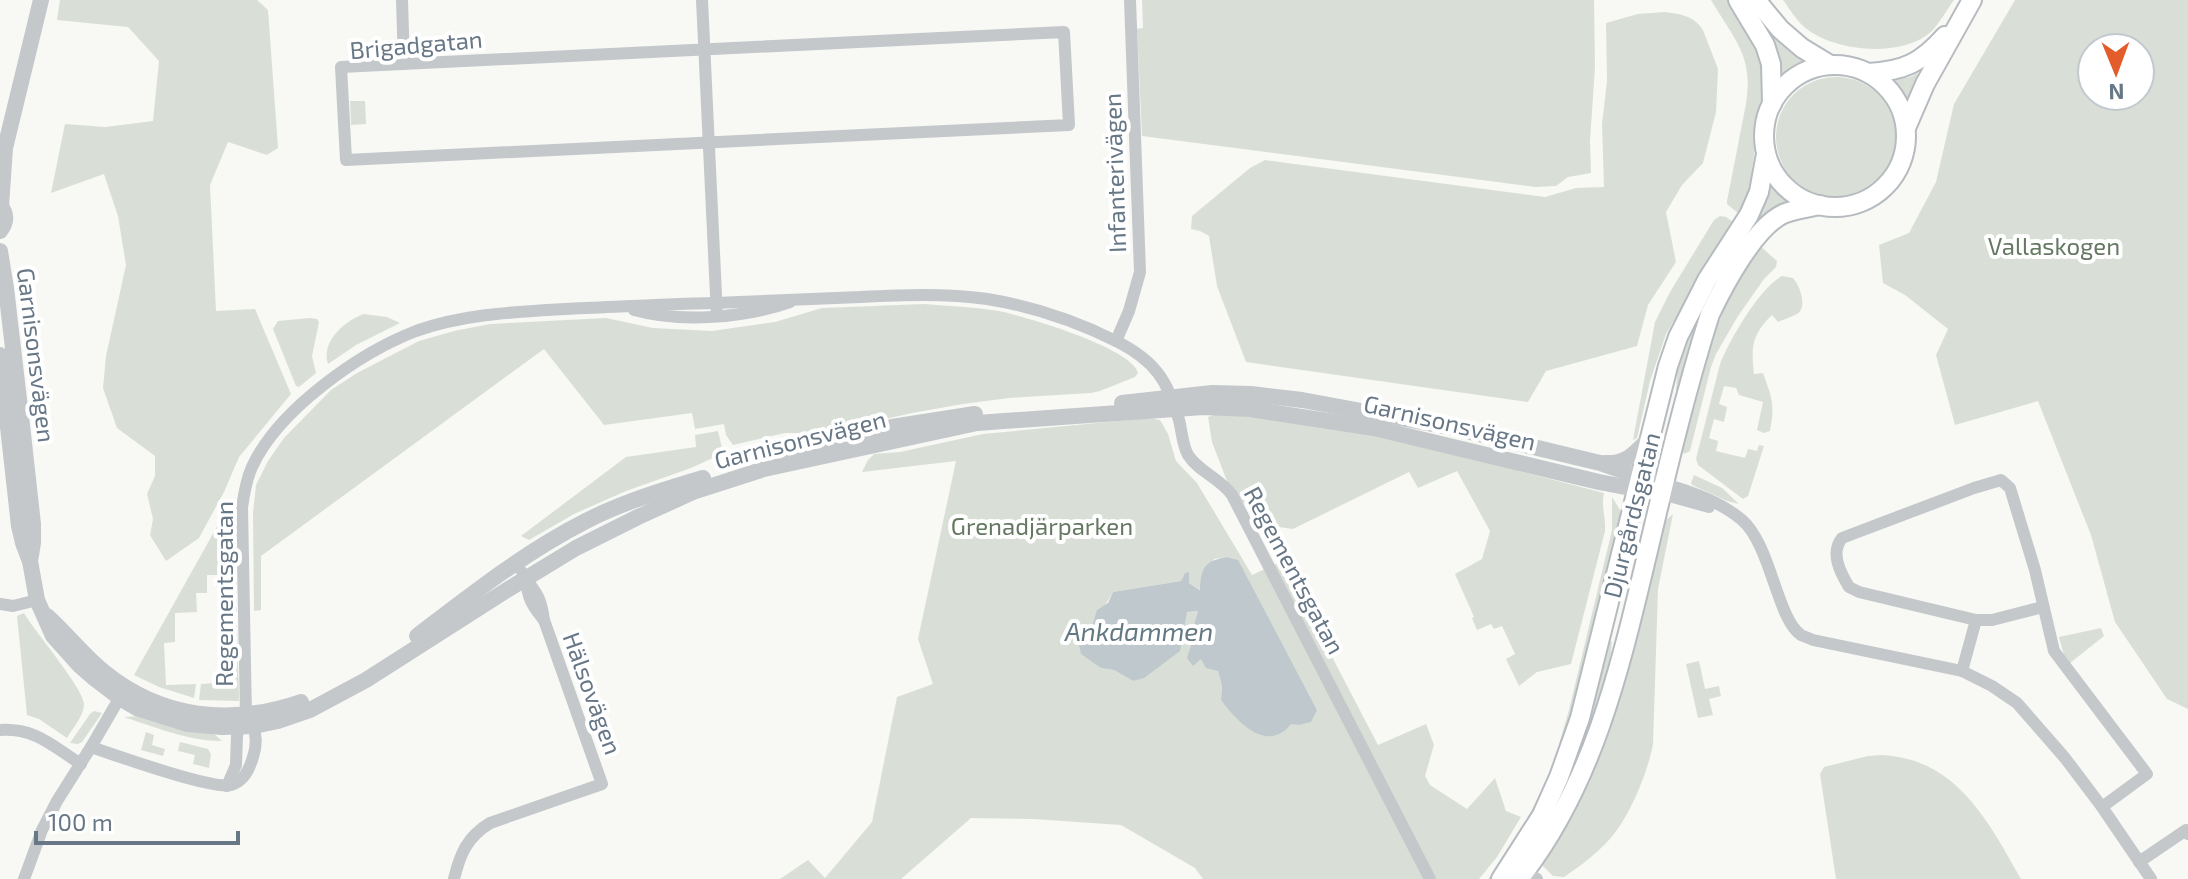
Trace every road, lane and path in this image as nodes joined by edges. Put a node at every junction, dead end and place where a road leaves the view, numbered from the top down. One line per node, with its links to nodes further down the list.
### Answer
1 (41, 0): 15 (street)
2 (402, 0): 9 (street)
3 (702, 0): 8 (street)
4 (1130, 0): 22 (street, Infanterivägen)
5 (1738, 0): 12 (main road)
6 (1756, 0): 10 (main road)
7 (1968, 7): 11 (main road); 13 (main road)
8 (704, 49): 9 (street, Brigadgatan); 14 (street); 14 (street, Brigadgatan)
9 (404, 64): 14 (street, Brigadgatan)
10 (1830, 65): 11 (main road); 12 (main road)
11 (1868, 73): 13 (main road)
12 (1772, 104): 16 (main road)
13 (1906, 128): 17 (main road)
14 (708, 143): 21 (street)
15 (2, 154): 18 (street)
16 (1766, 154): 17 (main road); 26 (main road, Djurgårdsgatan)
17 (1820, 205): 30 (main road, Djurgårdsgatan)
18 (1, 206): 19 (street)
19 (0, 231)
20 (0, 251): 24 (street, Garnisonsvägen)
21 (717, 309): 22 (street, Regementsgatan); 40 (street, Regementsgatan)
22 (1116, 341): 25 (street, Regementsgatan)
23 (0, 355): 24 (street, Garnisonsvägen)
24 (8, 397): 36 (street, Garnisonsvägen)
25 (1173, 403): 27 (street, Garnisonsvägen); 28 (street, Garnisonsvägen); 32 (street, Garnisonsvägen); 33 (street, Garnisonsvägen); 51 (street, Regementsgatan)
26 (1651, 437): 27 (street); 29 (main road, Djurgårdsgatan)
27 (1600, 463): 29 (street, Garnisonsvägen)
28 (1599, 482): 29 (street, Garnisonsvägen); 31 (street)
29 (1639, 483): 30 (street, Garnisonsvägen); 31 (main road, Djurgårdsgatan)
30 (1663, 489): 38 (street); 48 (main road, Djurgårdsgatan)
31 (1628, 528): 48 (main road, Djurgårdsgatan)
32 (516, 561): 33 (street, Hälsovägen); 40 (street, Garnisonsvägen)
33 (526, 578): 40 (street, Garnisonsvägen); 50 (street, Hälsovägen)
34 (0, 604): 36 (street)
35 (2043, 607): 37 (street); 37 (street); 45 (street)
36 (41, 608): 39 (street, Garnisonsvägen)
37 (1976, 620): 38 (street)
38 (1962, 671): 45 (street)
39 (122, 693): 40 (street, Garnisonsvägen); 42 (street)
40 (246, 723): 44 (street); 44 (street)
41 (0, 730): 43 (street)
42 (91, 747): 43 (street); 44 (street)
43 (81, 764): 49 (street)
44 (227, 786)
45 (2102, 807): 47 (street)
46 (2188, 834): 47 (street)
47 (2139, 862): 53 (street)
48 (1524, 873): 52 (main road, Djurgårdsgatan)
49 (24, 879)
50 (454, 879)
51 (1430, 879)
52 (1501, 879)
53 (2151, 879)

